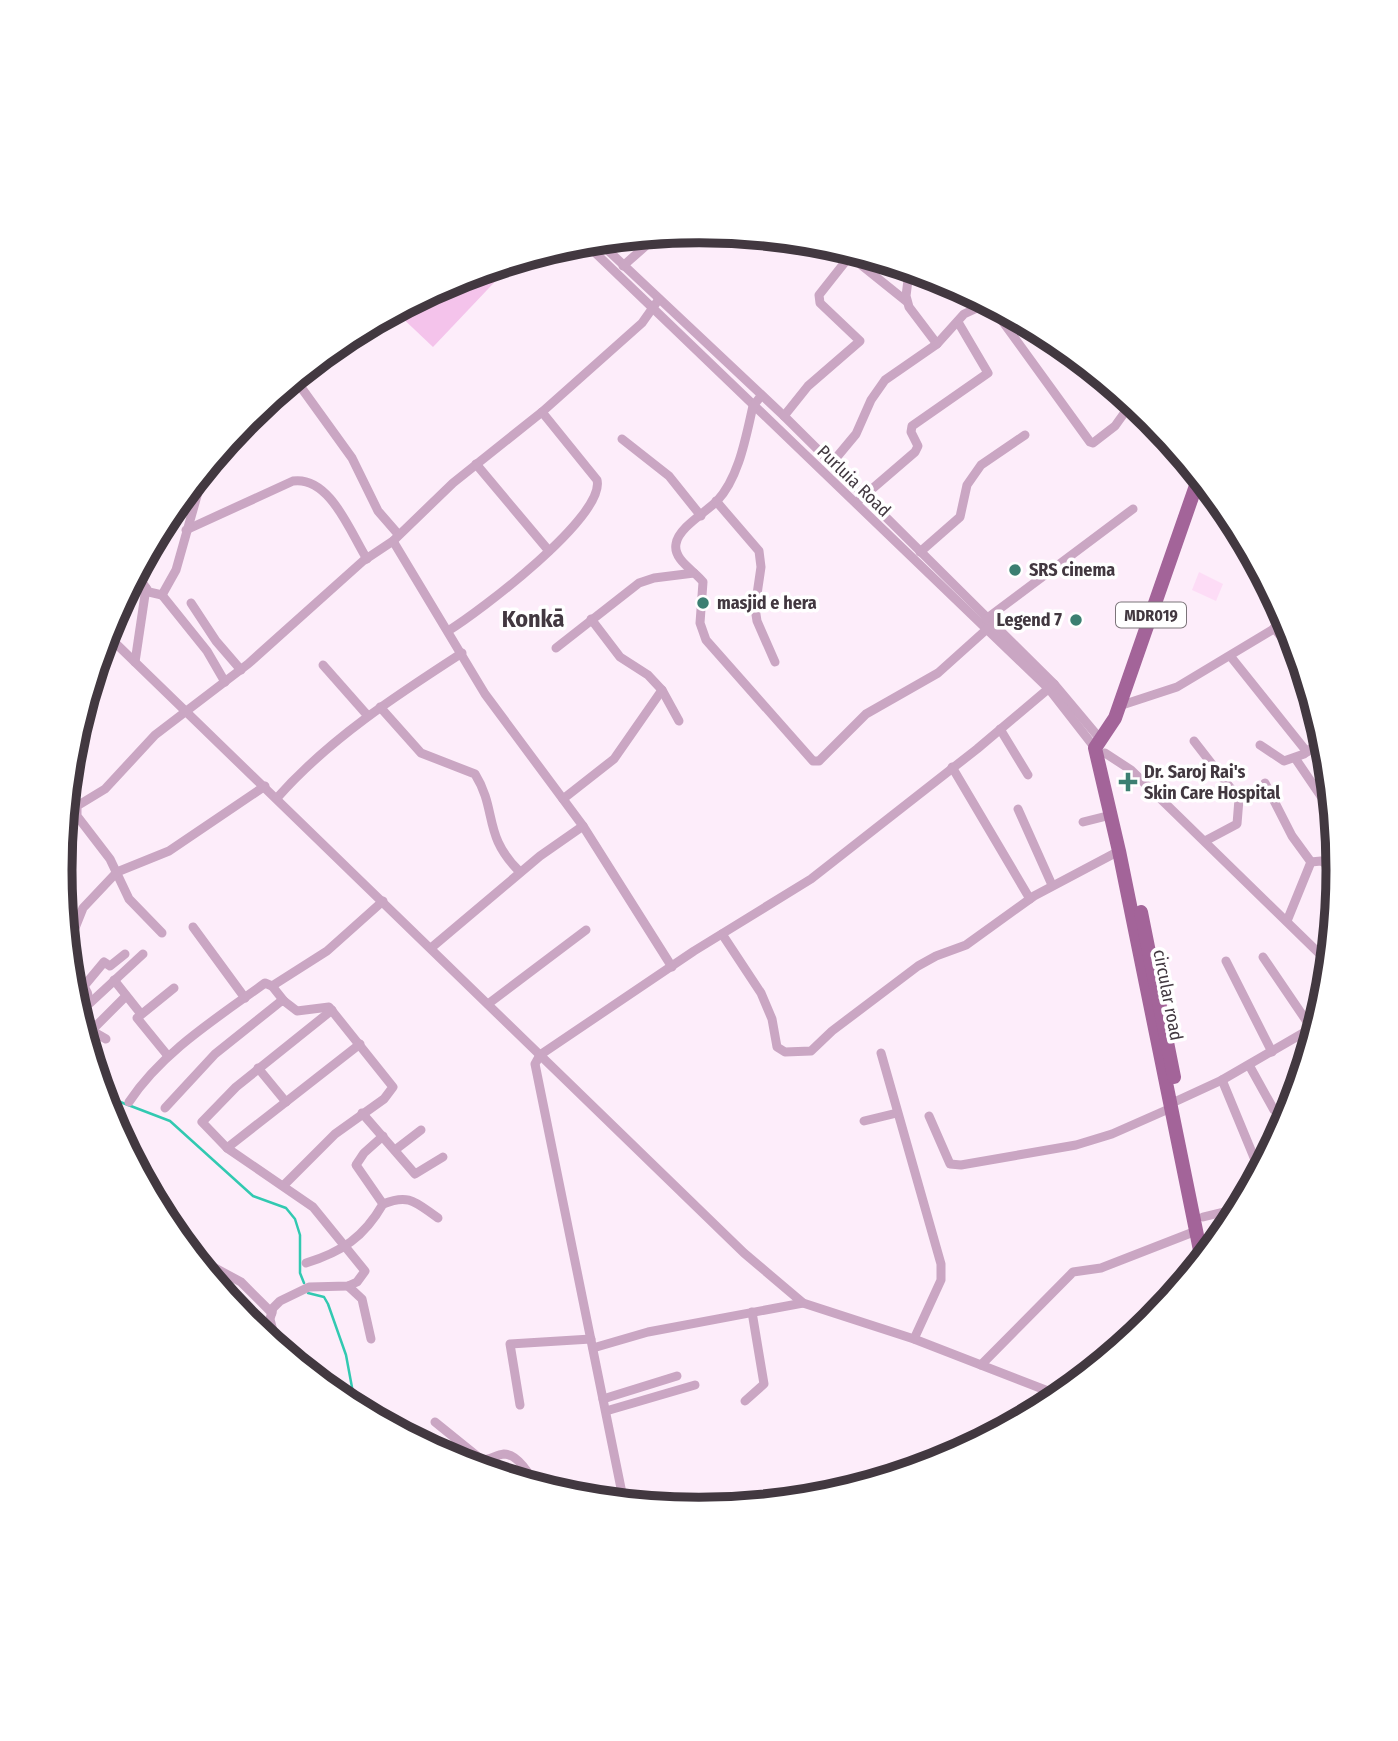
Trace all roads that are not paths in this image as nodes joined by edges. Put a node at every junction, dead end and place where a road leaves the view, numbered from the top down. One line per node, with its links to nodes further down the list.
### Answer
1 (645, 246): 5 (street)
2 (607, 250): 5 (street, Purluia Road)
3 (595, 252): 10 (street, Purluia Road)
4 (845, 261): 20 (street)
5 (623, 266): 8 (street, Purluia Road)
6 (865, 266): 9 (street)
7 (908, 280): 9 (street)
8 (659, 299): 10 (street); 16 (street, Purluia Road)
9 (906, 301): 14 (street)
10 (652, 308): 17 (street, Purluia Road); 18 (street)
11 (977, 309): 13 (street)
12 (1002, 321): 19 (street)
13 (958, 322): 14 (street); 27 (street)
14 (937, 344): 24 (street)
15 (300, 386): 32 (street)
16 (761, 396): 17 (street); 20 (street, Purluia Road)
17 (753, 406): 27 (street, Purluia Road); 28 (street)
18 (541, 412): 23 (street); 33 (street)
19 (1127, 412)
20 (784, 416): 24 (street, Purluia Road)
21 (1025, 435): 34 (street)
22 (622, 439): 30 (street)
23 (476, 464): 32 (street); 33 (street)
24 (831, 464): 27 (street, Purluia Road)
25 (1195, 487): 59 (main road, MDR019)
26 (197, 495): 31 (street)
27 (858, 500): 34 (street, Purluia Road); 45 (street, Purluia Road)
28 (716, 502): 30 (street); 53 (street)
29 (1133, 509): 42 (street)
30 (701, 516): 36 (street)
31 (186, 530): 35 (street); 39 (street)
32 (395, 538): 35 (street); 46 (street)
33 (549, 551): 46 (street)
34 (920, 552): 42 (street, Purluia Road)
35 (367, 559): 55 (street)
36 (694, 573): 41 (street); 45 (street)
37 (144, 579): 38 (street)
38 (146, 588): 39 (street); 52 (street)
39 (162, 595): 56 (street)
40 (191, 603): 55 (street)
41 (591, 619): 49 (street); 58 (street)
42 (986, 619): 57 (street, Purluia Road)
43 (1277, 626): 44 (street)
44 (1274, 628): 47 (street); 51 (street)
45 (987, 629): 57 (street, Purluia Road)
46 (448, 631): 50 (street)
47 (1281, 637)
48 (115, 642): 52 (street)
49 (556, 648)
50 (462, 653): 60 (street); 77 (street)
51 (1231, 657): 59 (street); 69 (street)
52 (135, 662): 61 (street)
53 (775, 662)
54 (323, 665): 62 (street)
55 (241, 670): 56 (street)
56 (225, 682): 61 (street)
57 (1051, 686): 64 (street); 67 (street, Purluia Road)
58 (663, 690): 63 (street); 77 (street)
59 (1119, 706): 67 (main road, MDR019)
60 (380, 707): 62 (street); 89 (street)
61 (185, 710): 74 (street); 78 (street)
62 (368, 716): 75 (street)
63 (679, 721)
64 (1000, 729): 71 (street); 72 (street)
65 (1194, 741): 84 (street)
66 (1260, 745): 70 (street)
67 (1101, 747): 81 (main road, circular road); 84 (street, Purluia Road); 132 (main road, circular road)
68 (1314, 747): 69 (street)
69 (1307, 752): 70 (street)
70 (1295, 758): 76 (street)
71 (952, 766): 91 (street); 98 (street)
72 (1028, 775)
73 (1265, 783): 86 (street)
74 (265, 786): 75 (street); 88 (street)
75 (277, 798): 92 (street)
76 (1322, 798)
77 (564, 799): 83 (street)
78 (75, 804)
79 (1018, 809): 90 (street)
80 (75, 813): 88 (street)
81 (1111, 815): 82 (street); 85 (main road, circular road)
82 (1083, 822)
83 (583, 826): 89 (street); 105 (street)
84 (1205, 841): 93 (street, Purluia Road)
85 (1119, 851): 90 (street); 132 (main road, circular road)
86 (1311, 862): 87 (street); 93 (street)
87 (1326, 864)
88 (117, 872): 94 (street); 97 (street)
89 (520, 872): 99 (street)
90 (1052, 885): 91 (street)
91 (1030, 899): 98 (street)
92 (383, 901): 99 (street); 107 (street)
93 (1287, 921): 102 (street, Purluia Road)
94 (75, 926)
95 (193, 927): 111 (street)
96 (586, 930): 114 (street)
97 (162, 933)
98 (722, 934): 105 (street)
99 (431, 948): 114 (street)
100 (125, 954): 108 (street)
101 (144, 954): 106 (street)
102 (1321, 955)
103 (1263, 957): 118 (street)
104 (1226, 961): 123 (street)
105 (672, 967): 125 (street)
106 (114, 980): 110 (street); 113 (street)
107 (272, 985): 111 (street); 112 (street)
108 (84, 986): 113 (street)
109 (174, 989): 117 (street)
110 (126, 996): 117 (street); 119 (street)
111 (245, 998): 126 (street)
112 (284, 1001): 116 (street); 133 (street)
113 (90, 1003): 115 (street)
114 (488, 1004): 125 (street)
115 (88, 1009)
116 (332, 1010): 122 (street); 128 (street)
117 (141, 1014): 126 (street)
118 (1308, 1019)
119 (92, 1030): 121 (street)
120 (1305, 1035): 123 (street)
121 (106, 1039)
122 (360, 1044): 131 (street); 135 (street)
123 (1272, 1052): 127 (street)
124 (881, 1053): 136 (street)
125 (540, 1055): 157 (street); 163 (street)
126 (168, 1056): 130 (street)
127 (1249, 1065): 129 (street); 134 (street)
128 (258, 1068): 131 (street); 141 (street)
129 (1222, 1080): 132 (street); 144 (street)
130 (129, 1102)
131 (286, 1102): 141 (street)
132 (1173, 1104): 137 (street); 148 (main road, circular road); 150 (main road, circular road)
133 (164, 1108)
134 (1275, 1111)
135 (362, 1113): 140 (street); 145 (street)
136 (897, 1113): 138 (street); 162 (street)
137 (929, 1116)
138 (864, 1121)
139 (421, 1130): 142 (street)
140 (383, 1136): 142 (street); 146 (street)
141 (227, 1148): 145 (street)
142 (395, 1150): 143 (street)
143 (443, 1157)
144 (1255, 1160)
145 (284, 1185): 152 (street)
146 (383, 1204): 149 (street); 152 (street)
147 (1225, 1212): 148 (street)
148 (1203, 1217): 151 (main road, circular road)
149 (438, 1218)
150 (1196, 1231): 153 (main road, circular road); 164 (street)
151 (1207, 1238)
152 (348, 1246): 154 (street); 156 (street)
153 (1200, 1248)
154 (306, 1263)
155 (213, 1267): 159 (street)
156 (348, 1286): 159 (street); 161 (street)
157 (803, 1303): 158 (street); 162 (street)
158 (752, 1312): 163 (street); 169 (street)
159 (272, 1314): 160 (street)
160 (275, 1332)
161 (371, 1339)
162 (914, 1339): 164 (street)
163 (592, 1344): 168 (street); 170 (street)
164 (981, 1365): 167 (street)
165 (677, 1376): 168 (street)
166 (695, 1385): 171 (street)
167 (1049, 1391)
168 (603, 1399): 171 (street)
169 (745, 1401)
170 (520, 1405)
171 (606, 1411): 176 (street)
172 (435, 1422): 173 (street)
173 (479, 1457)
174 (484, 1459): 175 (street)
175 (528, 1473)
176 (622, 1492)

